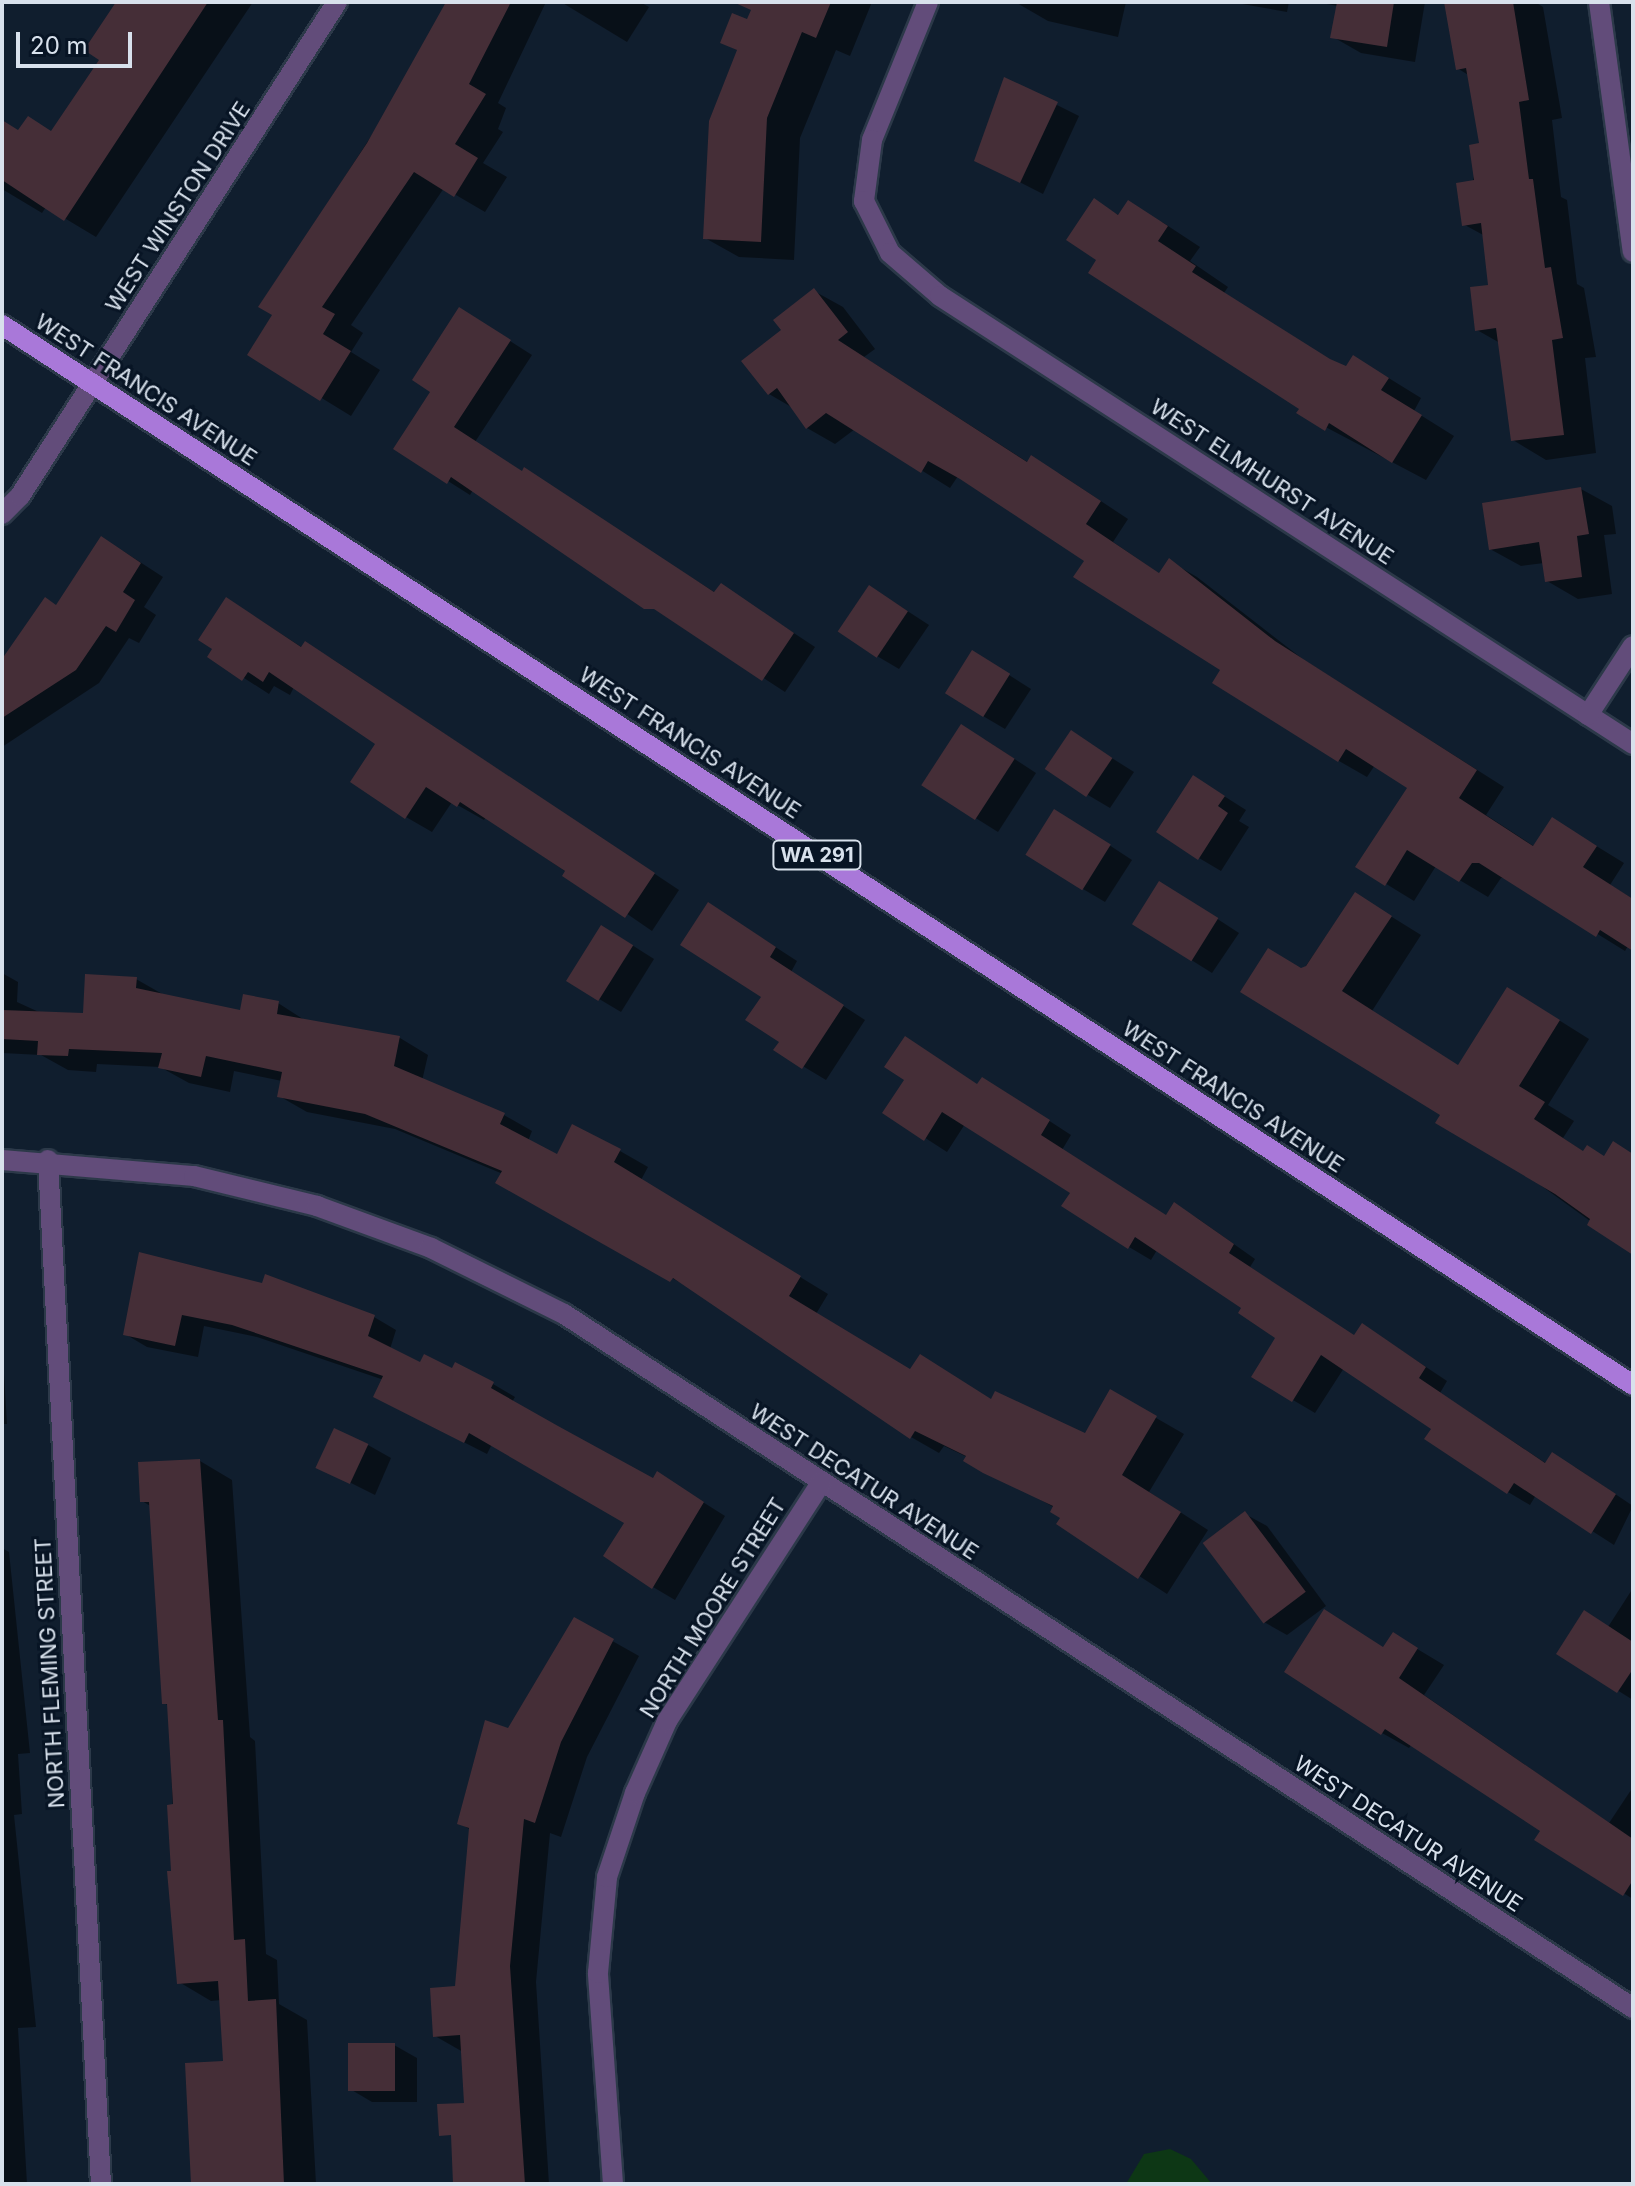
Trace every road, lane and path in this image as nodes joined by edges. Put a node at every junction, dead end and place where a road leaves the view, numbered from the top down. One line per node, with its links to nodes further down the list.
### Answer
1 (337, 2): 6 (street, WEST WINSTON DRIVE)
2 (928, 2): 9 (street, WEST ELMHURST AVENUE)
3 (1599, 2): 4 (street)
4 (1633, 252)
5 (2, 325): 6 (main road, WEST FRANCIS AVENUE / WA 291)
6 (93, 384): 7 (street, WEST WINSTON DRIVE); 13 (main road, WEST FRANCIS AVENUE / WA 291)
7 (2, 514)
8 (1633, 646): 9 (street)
9 (1588, 715): 10 (street, WEST ELMHURST AVENUE)
10 (1633, 744)
11 (2, 1160): 12 (street, WEST DECATUR AVENUE)
12 (48, 1160): 14 (street, WEST DECATUR AVENUE); 16 (street, NORTH FLEMING STREET)
13 (1633, 1385)
14 (821, 1483): 15 (street, WEST DECATUR AVENUE); 17 (street, NORTH MOORE STREET)
15 (1633, 2008)
16 (101, 2184)
17 (613, 2184)

